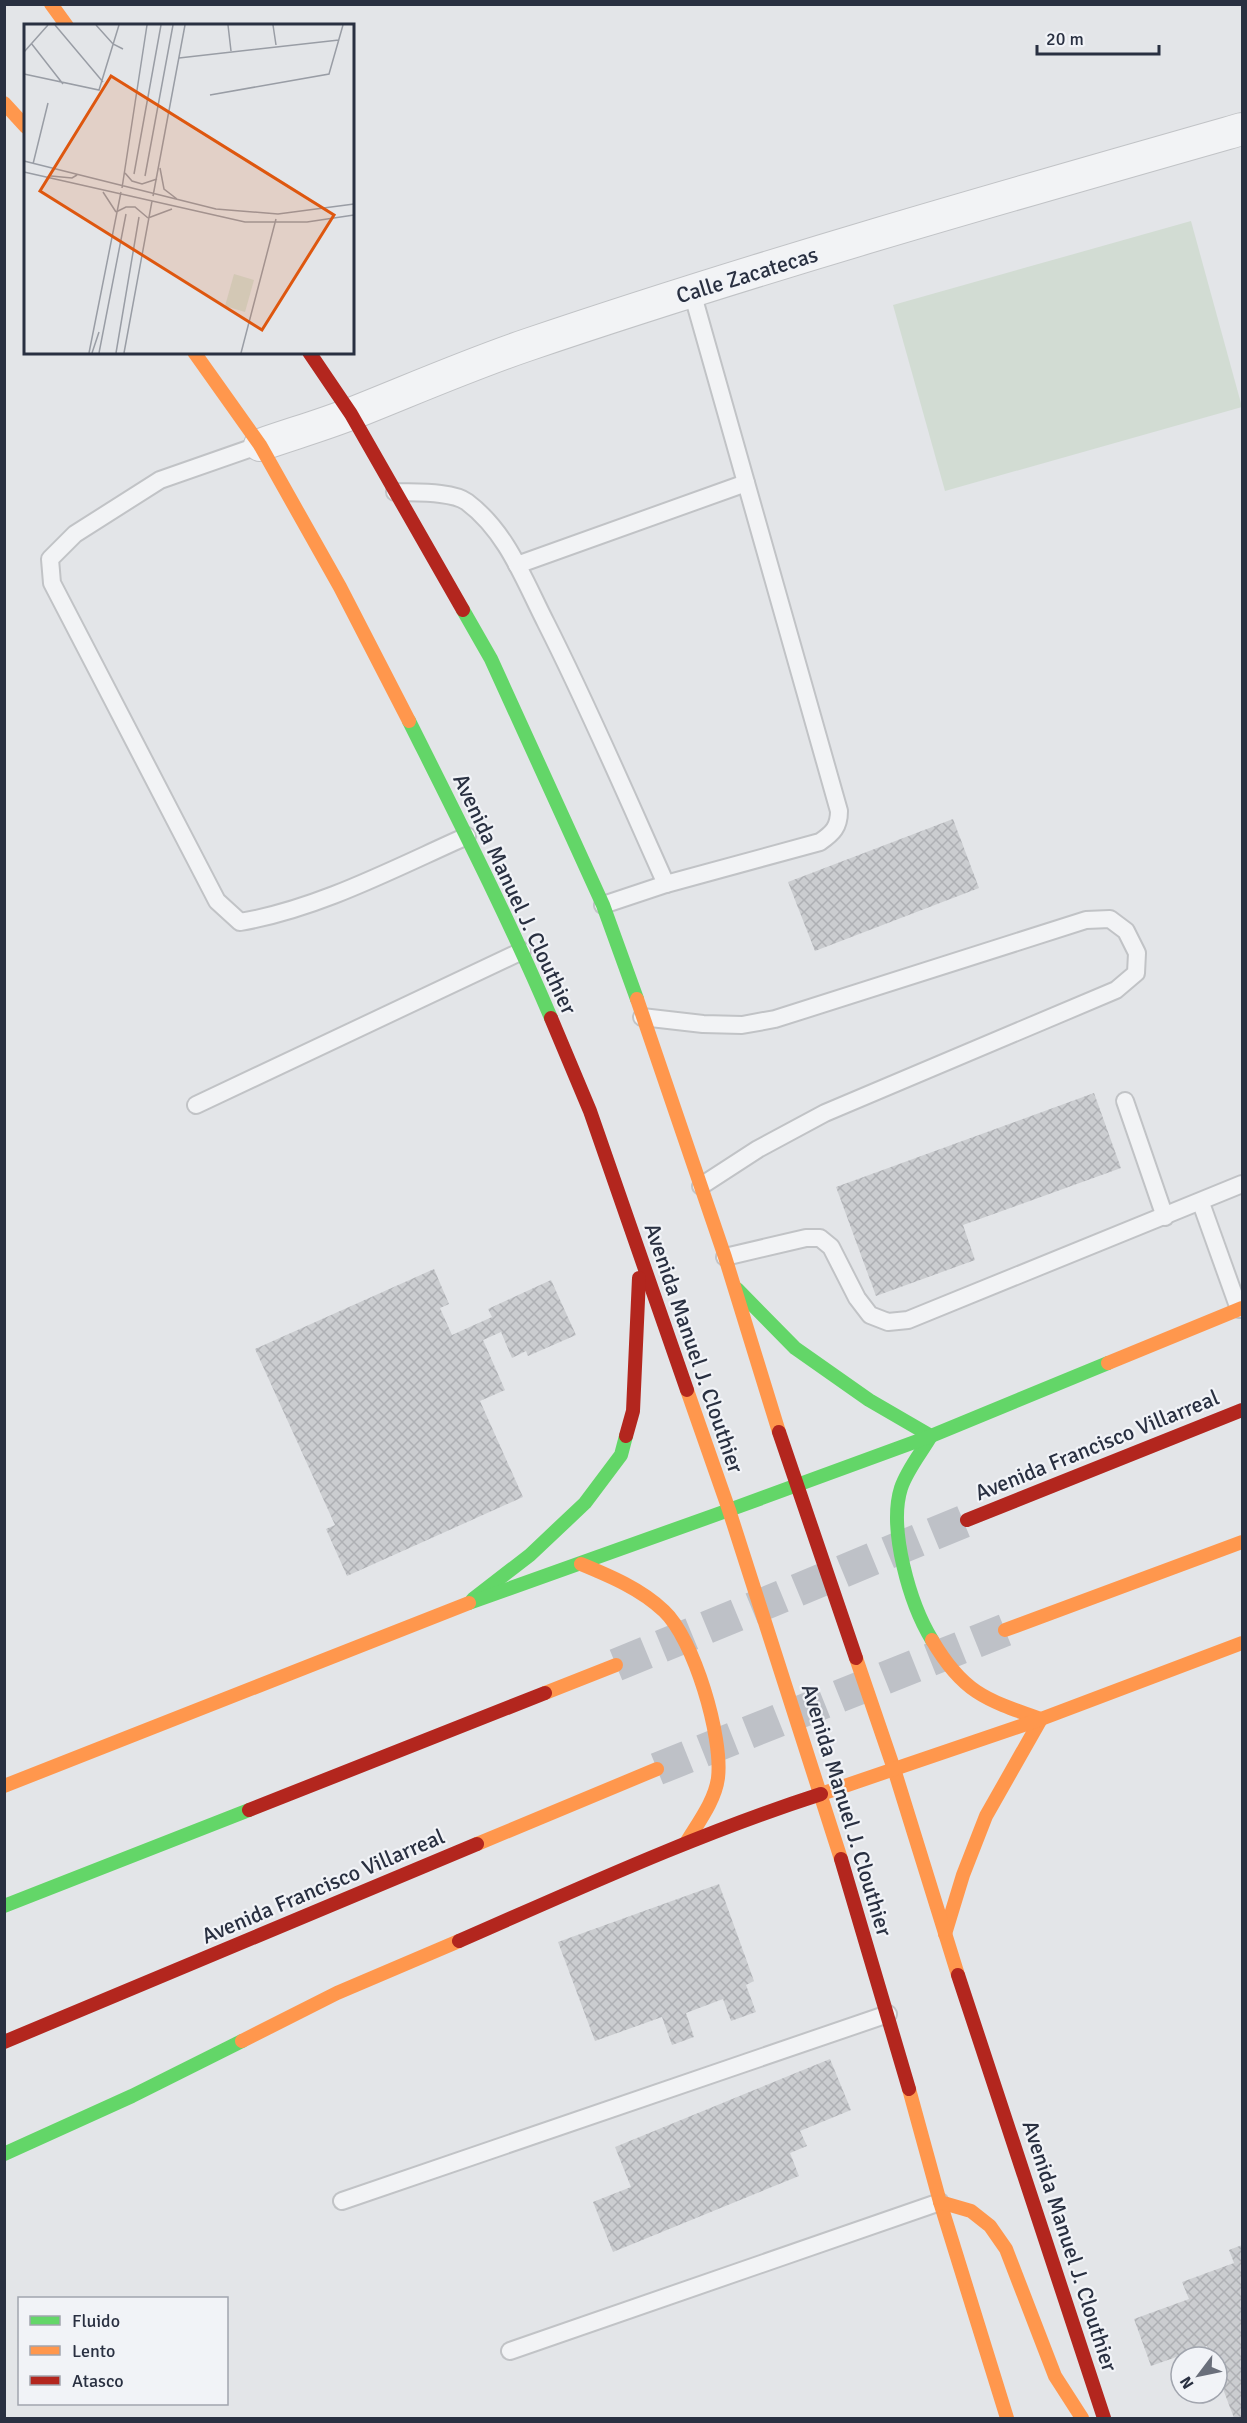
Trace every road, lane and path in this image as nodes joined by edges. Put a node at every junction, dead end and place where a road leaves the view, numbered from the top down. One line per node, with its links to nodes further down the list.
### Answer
1 (51, 4): 2 (main road)
2 (66, 24)
3 (4, 103): 4 (main road)
4 (24, 125)
5 (1242, 129): 6 (street, Calle Zacatecas)
6 (692, 292): 9 (street, Calle Zacatecas); 11 (lane)
7 (195, 354): 10 (main road, Avenida Manuel J. Clouthier)
8 (310, 354): 9 (main road, Avenida Manuel J. Clouthier)
9 (351, 414): 10 (street, Calle Zacatecas); 12 (main road, Avenida Manuel J. Clouthier)
10 (260, 445): 14 (main road, Avenida Manuel J. Clouthier); 14 (lane)
11 (746, 483): 13 (lane); 15 (lane)
12 (395, 492): 13 (lane); 16 (main road, Avenida Manuel J. Clouthier)
13 (517, 565): 15 (lane)
14 (467, 836): 17 (main road, Avenida Manuel J. Clouthier)
15 (666, 884): 16 (lane)
16 (603, 905): 18 (main road, Avenida Manuel J. Clouthier)
17 (522, 951): 20 (lane); 26 (main road, Avenida Manuel J. Clouthier)
18 (642, 1017): 22 (main road, Avenida Manuel J. Clouthier); 22 (lane)
19 (1125, 1101): 24 (lane)
20 (196, 1105)
21 (1242, 1184): 23 (lane)
22 (701, 1186): 25 (main road, Avenida Manuel J. Clouthier)
23 (1201, 1203): 24 (lane); 28 (lane)
24 (1165, 1217): 25 (lane)
25 (725, 1257): 27 (main road, Avenida Manuel J. Clouthier)
26 (640, 1258): 32 (main road, Avenida Manuel J. Clouthier); 36 (main road)
27 (733, 1285): 30 (main road); 31 (main road, Avenida Manuel J. Clouthier)
28 (1241, 1309): 30 (main road)
29 (1242, 1410): 33 (main road, Avenida Francisco Villarreal)
30 (931, 1436): 31 (main road); 40 (main road)
31 (796, 1485): 32 (main road); 42 (main road, Avenida Manuel J. Clouthier)
32 (729, 1510): 35 (main road); 44 (main road, Avenida Manuel J. Clouthier)
33 (967, 1520)
34 (1242, 1542): 37 (main road)
35 (581, 1564): 36 (main road); 45 (main road)
36 (465, 1605): 43 (main road)
37 (1005, 1630)
38 (1242, 1643): 40 (main road)
39 (616, 1665): 46 (main road)
40 (1041, 1719): 42 (main road); 47 (main road)
41 (657, 1769): 49 (main road, Avenida Francisco Villarreal)
42 (894, 1769): 44 (main road); 47 (main road, Avenida Manuel J. Clouthier)
43 (9, 1785)
44 (821, 1794): 45 (main road); 48 (main road, Avenida Manuel J. Clouthier)
45 (686, 1843): 50 (main road)
46 (4, 1906)
47 (945, 1934): 56 (main road, Avenida Manuel J. Clouthier)
48 (888, 2014): 51 (lane); 52 (main road, Avenida Manuel J. Clouthier)
49 (4, 2042)
50 (4, 2154)
51 (342, 2201)
52 (940, 2202): 53 (lane); 54 (main road, Avenida Manuel J. Clouthier); 55 (main road)
53 (510, 2351)
54 (1007, 2418)
55 (1082, 2418)
56 (1104, 2418)

